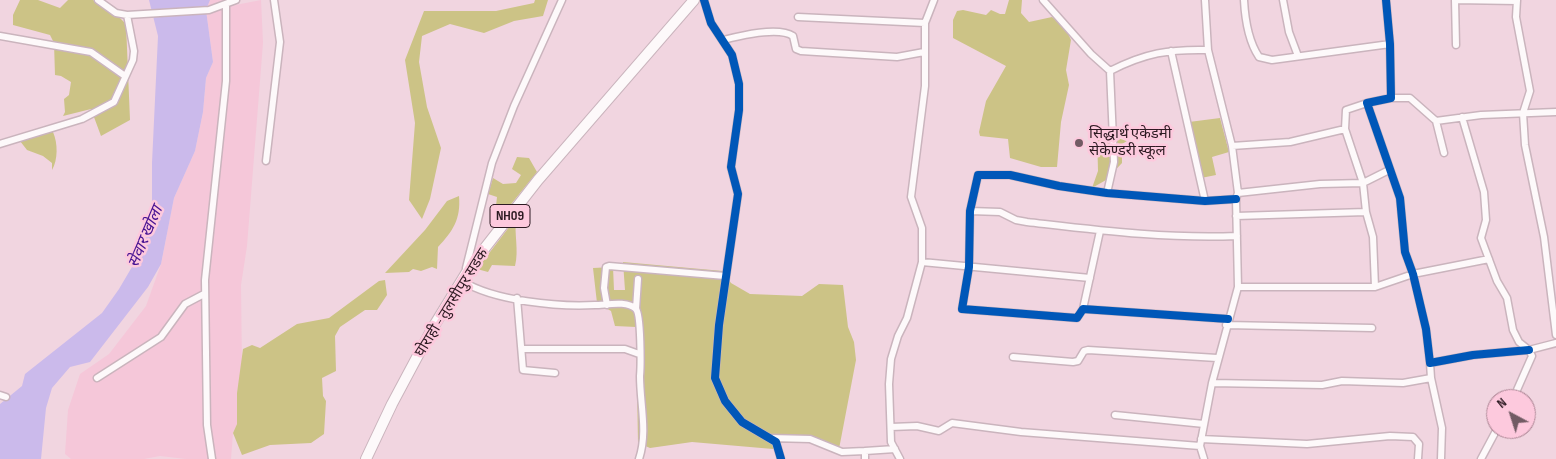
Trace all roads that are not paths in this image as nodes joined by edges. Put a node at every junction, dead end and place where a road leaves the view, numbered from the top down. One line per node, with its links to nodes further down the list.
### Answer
1 (98, 0): 16 (street)
2 (236, 0): 15 (street)
3 (274, 0): 39 (street)
4 (562, 0): 57 (street)
5 (694, 0): 57 (main road, घोराही - तुलसीपुर सडक / NH09)
6 (704, 0): 20 (street)
7 (934, 0): 18 (street)
8 (1043, 0): 27 (street)
9 (1204, 0): 24 (street)
10 (1244, 0): 26 (street)
11 (1283, 0): 26 (street)
12 (1386, 0): 21 (street)
13 (1455, 0): 14 (street); 22 (street)
14 (1517, 0): 32 (street)
15 (226, 4): 16 (street); 60 (street)
16 (127, 15): 28 (street)
17 (798, 17): 18 (street)
18 (925, 23): 25 (street)
19 (0, 36): 28 (street)
20 (723, 40): 25 (street); 54 (street)
21 (1390, 44): 26 (street); 29 (street)
22 (1456, 45)
23 (1171, 50): 24 (street); 27 (street); 44 (street)
24 (1208, 50): 37 (street)
25 (924, 52): 51 (street)
26 (1298, 56)
27 (1110, 72): 42 (street)
28 (126, 76): 36 (street)
29 (1391, 98): 30 (street); 34 (street)
30 (1367, 103): 35 (street); 40 (street)
31 (1556, 112): 32 (street)
32 (1523, 114): 33 (street); 67 (street)
33 (1462, 117): 34 (street); 50 (street)
34 (1436, 121): 38 (street)
35 (1345, 129): 37 (street); 41 (street)
36 (0, 144)
37 (1232, 146): 43 (street)
38 (1444, 153)
39 (266, 160)
40 (1389, 170): 41 (street); 53 (street)
41 (1363, 183): 43 (street); 46 (street)
42 (1107, 193): 44 (street); 45 (street)
43 (1237, 196): 44 (street); 47 (street)
44 (1205, 201)
45 (970, 211): 48 (street); 52 (street)
46 (1366, 212): 47 (street); 59 (street)
47 (1236, 216): 49 (street)
48 (1100, 230): 49 (street); 55 (street)
49 (1236, 236): 58 (street)
50 (1489, 260): 53 (street); 70 (street)
51 (922, 262): 52 (street); 82 (street)
52 (969, 267): 55 (street); 64 (street)
53 (1413, 274): 59 (street); 74 (street)
54 (725, 276): 62 (street); 83 (street)
55 (1090, 278): 64 (street)
56 (638, 279): 63 (street)
57 (463, 280): 61 (street); 89 (main road, घोराही - तुलसीपुर सडक / NH09)
58 (1238, 287): 59 (street); 65 (street)
59 (1375, 287)
60 (204, 294): 76 (street); 88 (street)
61 (516, 298): 62 (street); 69 (street)
62 (607, 305): 63 (street)
63 (636, 309): 71 (street)
64 (1083, 309): 65 (street)
65 (1227, 322): 66 (street); 73 (street)
66 (1372, 328)
67 (1556, 335)
68 (1556, 343): 70 (street)
69 (522, 350): 71 (street); 75 (street)
70 (1529, 350): 74 (street); 79 (street)
71 (639, 354): 90 (street)
72 (1013, 357): 73 (street)
73 (1217, 358): 78 (street)
74 (1430, 363): 77 (street)
75 (555, 373)
76 (97, 378)
77 (1431, 378): 78 (street); 96 (street)
78 (1212, 383): 81 (street)
79 (1517, 389)
80 (1115, 415): 81 (street)
81 (1204, 424): 85 (street)
82 (891, 427): 85 (street); 86 (street)
83 (770, 438): 87 (street); 91 (street)
84 (1492, 439): 97 (street)
85 (1200, 442): 94 (street); 95 (street)
86 (895, 449): 87 (street); 93 (street)
87 (865, 451): 92 (street)
88 (212, 459)
89 (366, 459)
90 (638, 459)
91 (781, 459)
92 (865, 459)
93 (900, 459)
94 (1204, 459)
95 (1418, 459)
96 (1442, 459)
97 (1481, 459)

